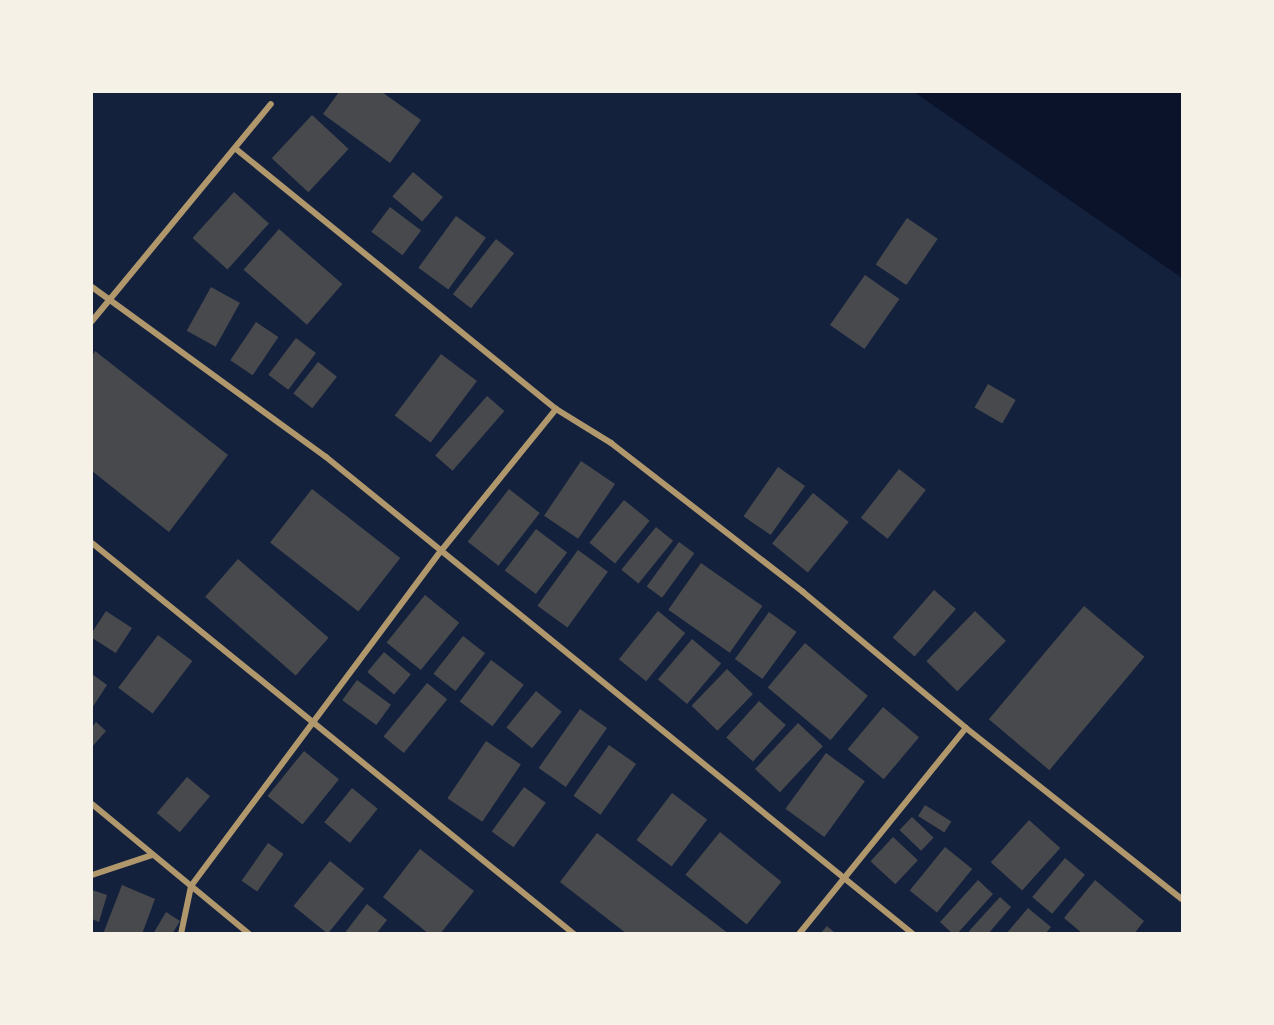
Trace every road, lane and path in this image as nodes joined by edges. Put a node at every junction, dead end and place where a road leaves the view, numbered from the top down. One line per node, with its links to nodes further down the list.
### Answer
1 (271, 104): 2 (street)
2 (236, 149): 4 (street); 6 (street)
3 (92, 287): 4 (street)
4 (109, 301): 5 (street); 8 (street)
5 (92, 321)
6 (556, 409): 8 (street); 10 (street)
7 (92, 543): 9 (street)
8 (441, 551): 9 (street); 14 (street)
9 (313, 723): 15 (street); 19 (street)
10 (966, 728): 14 (street); 16 (street)
11 (92, 804): 12 (street)
12 (152, 855): 13 (street); 15 (street)
13 (92, 875)
14 (844, 878): 20 (street); 21 (street)
15 (191, 886): 17 (street); 18 (street)
16 (1182, 899)
17 (182, 933)
18 (249, 933)
19 (574, 933)
20 (799, 933)
21 (913, 933)

